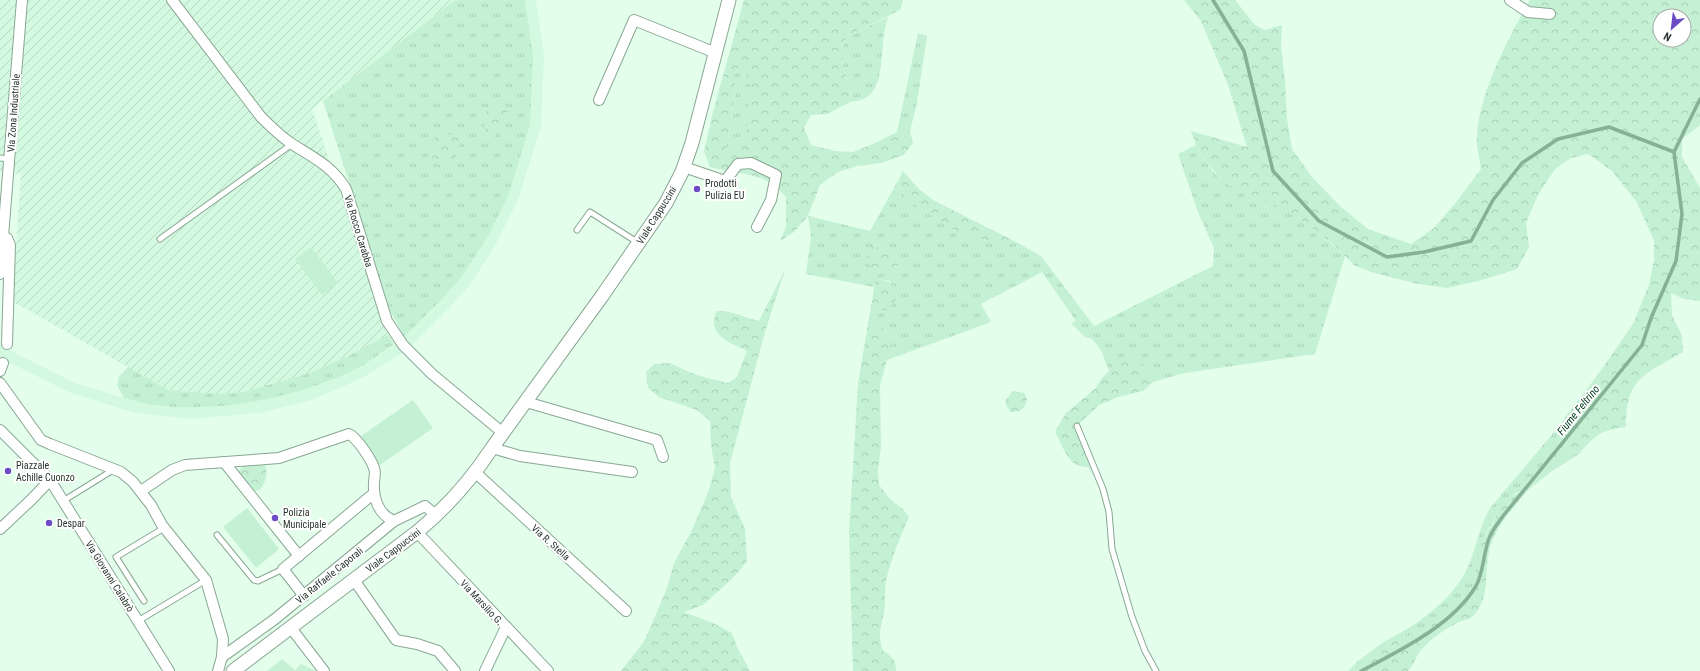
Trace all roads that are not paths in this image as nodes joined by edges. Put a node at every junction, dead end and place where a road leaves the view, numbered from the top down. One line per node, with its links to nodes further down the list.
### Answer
1 (22, 0): 9 (street, Via Zona Industriale)
2 (172, 0): 8 (street, Via Rocco Carabba)
3 (729, 0): 6 (street, Viale Cappuccini)
4 (1510, 0): 5 (street)
5 (1550, 14)
6 (716, 53): 7 (street); 10 (street, Viale Cappuccini)
7 (599, 100)
8 (292, 144): 14 (lane); 22 (street, Via Rocco Carabba)
9 (5, 158): 13 (street, Via Zona Industriale)
10 (684, 167): 11 (street); 15 (street, Viale Cappuccini)
11 (757, 226)
12 (577, 230): 15 (lane)
13 (3, 237): 16 (street, Via Zona Industriale); 17 (street)
14 (160, 239)
15 (638, 243): 19 (street, Viale Cappuccini)
16 (0, 274)
17 (7, 344)
18 (0, 383): 26 (street)
19 (526, 402): 22 (street, Viale Cappuccini); 24 (street)
20 (1077, 426): 57 (lane)
21 (0, 430): 29 (street, Via Giovanni Calabrò)
22 (503, 433): 23 (street, Viale Cappuccini)
23 (492, 448): 27 (street); 28 (street, Viale Cappuccini)
24 (663, 457)
25 (224, 462): 30 (street); 31 (street); 39 (street)
26 (114, 469): 30 (street); 32 (lane)
27 (632, 472)
28 (476, 473): 33 (street, Viale Cappuccini); 45 (street, Via R. Stella)
29 (50, 480): 32 (street, Via Giovanni Calabrò); 36 (street)
30 (141, 491): 35 (street)
31 (373, 494): 34 (street); 39 (street)
32 (63, 501): 46 (street, Via Giovanni Calabrò)
33 (437, 516): 34 (street, Via Raffaele Caporali); 37 (street, Viale Cappuccini)
34 (394, 521): 43 (street, Via Raffaele Caporali)
35 (164, 528): 41 (street); 44 (lane)
36 (0, 529)
37 (417, 532): 42 (street, Viale Cappuccini); 47 (street, Via Marsilio G.)
38 (217, 535): 40 (lane)
39 (299, 556): 40 (street)
40 (283, 569): 43 (street)
41 (206, 580): 46 (lane); 49 (street)
42 (354, 580): 48 (street, Viale Cappuccini); 54 (street)
43 (304, 596): 49 (street, Via Raffaele Caporali)
44 (144, 601)
45 (626, 611)
46 (138, 621): 50 (street, Via Giovanni Calabrò)
47 (506, 627): 55 (street); 56 (street, Via Marsilio G.)
48 (291, 628): 52 (street, Viale Cappuccini); 53 (street)
49 (222, 656): 51 (street)
50 (169, 671)
51 (218, 671)
52 (233, 671)
53 (324, 671)
54 (455, 671)
55 (485, 671)
56 (548, 671)
57 (1156, 671)

